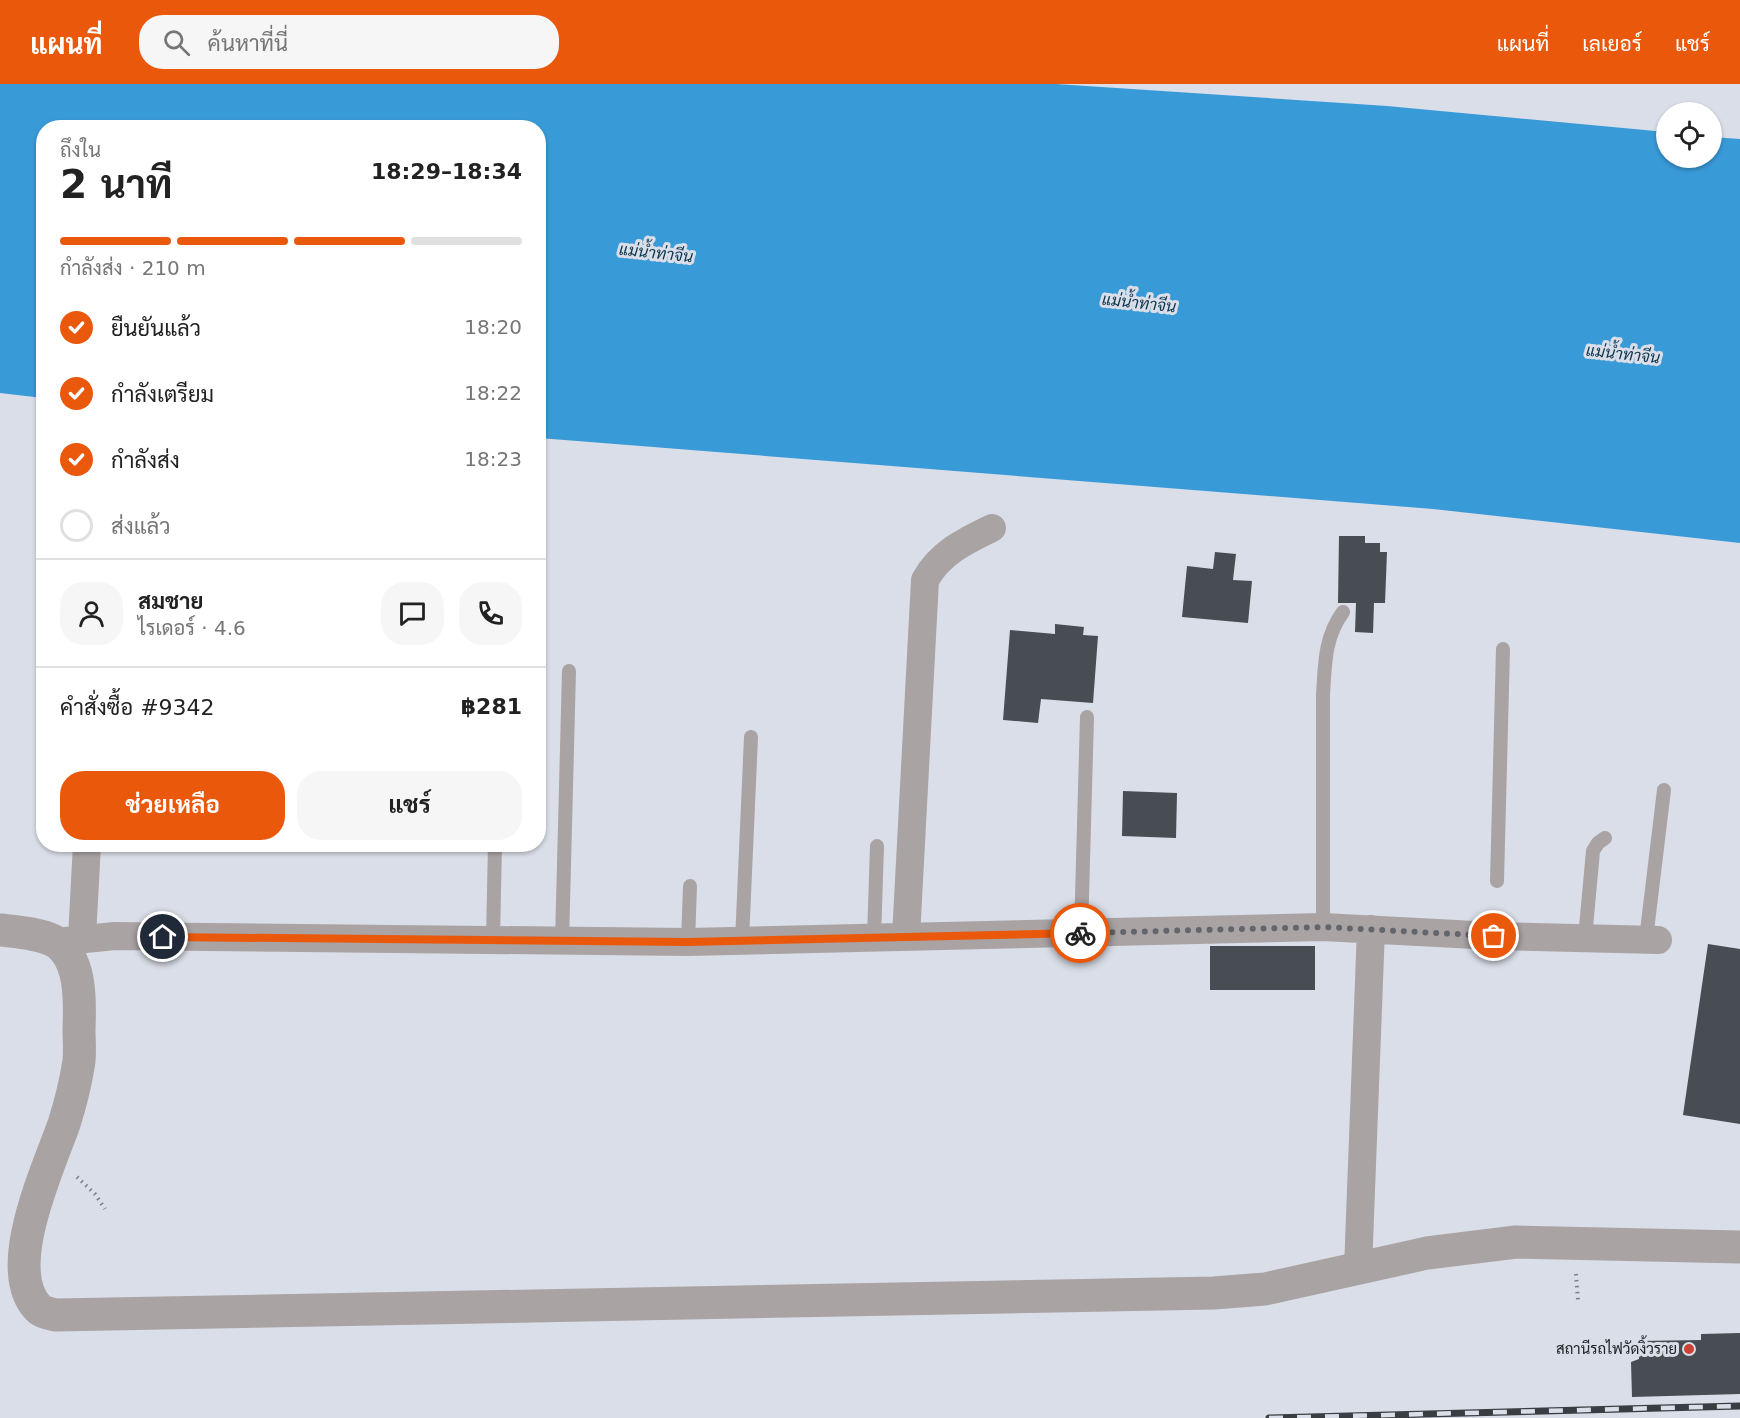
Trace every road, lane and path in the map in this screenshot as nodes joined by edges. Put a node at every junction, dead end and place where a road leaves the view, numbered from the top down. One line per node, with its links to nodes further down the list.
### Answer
1 (992, 528): 18 (street)
2 (1343, 612): 14 (lane)
3 (1503, 649): 12 (lane)
4 (569, 671): 25 (lane)
5 (1088, 717): 17 (lane)
6 (751, 737): 24 (lane)
7 (1664, 790): 23 (lane)
8 (1605, 838): 20 (lane)
9 (877, 846): 19 (lane)
10 (85, 852): 22 (street)
11 (495, 852): 21 (lane)
12 (1497, 881)
13 (690, 886): 26 (lane)
14 (1323, 927): 15 (street); 17 (street)
15 (1371, 929): 20 (street); 28 (street)
16 (0, 930): 22 (street)
17 (1081, 933): 18 (street)
18 (906, 937): 19 (street)
19 (874, 938): 24 (street)
20 (1585, 938): 23 (street)
21 (494, 939): 22 (street); 25 (street)
22 (68, 940): 28 (street)
23 (1652, 940)
24 (742, 941): 26 (street)
25 (562, 942): 26 (street)
26 (688, 942)
27 (1740, 1247): 28 (street)
28 (1358, 1269)

